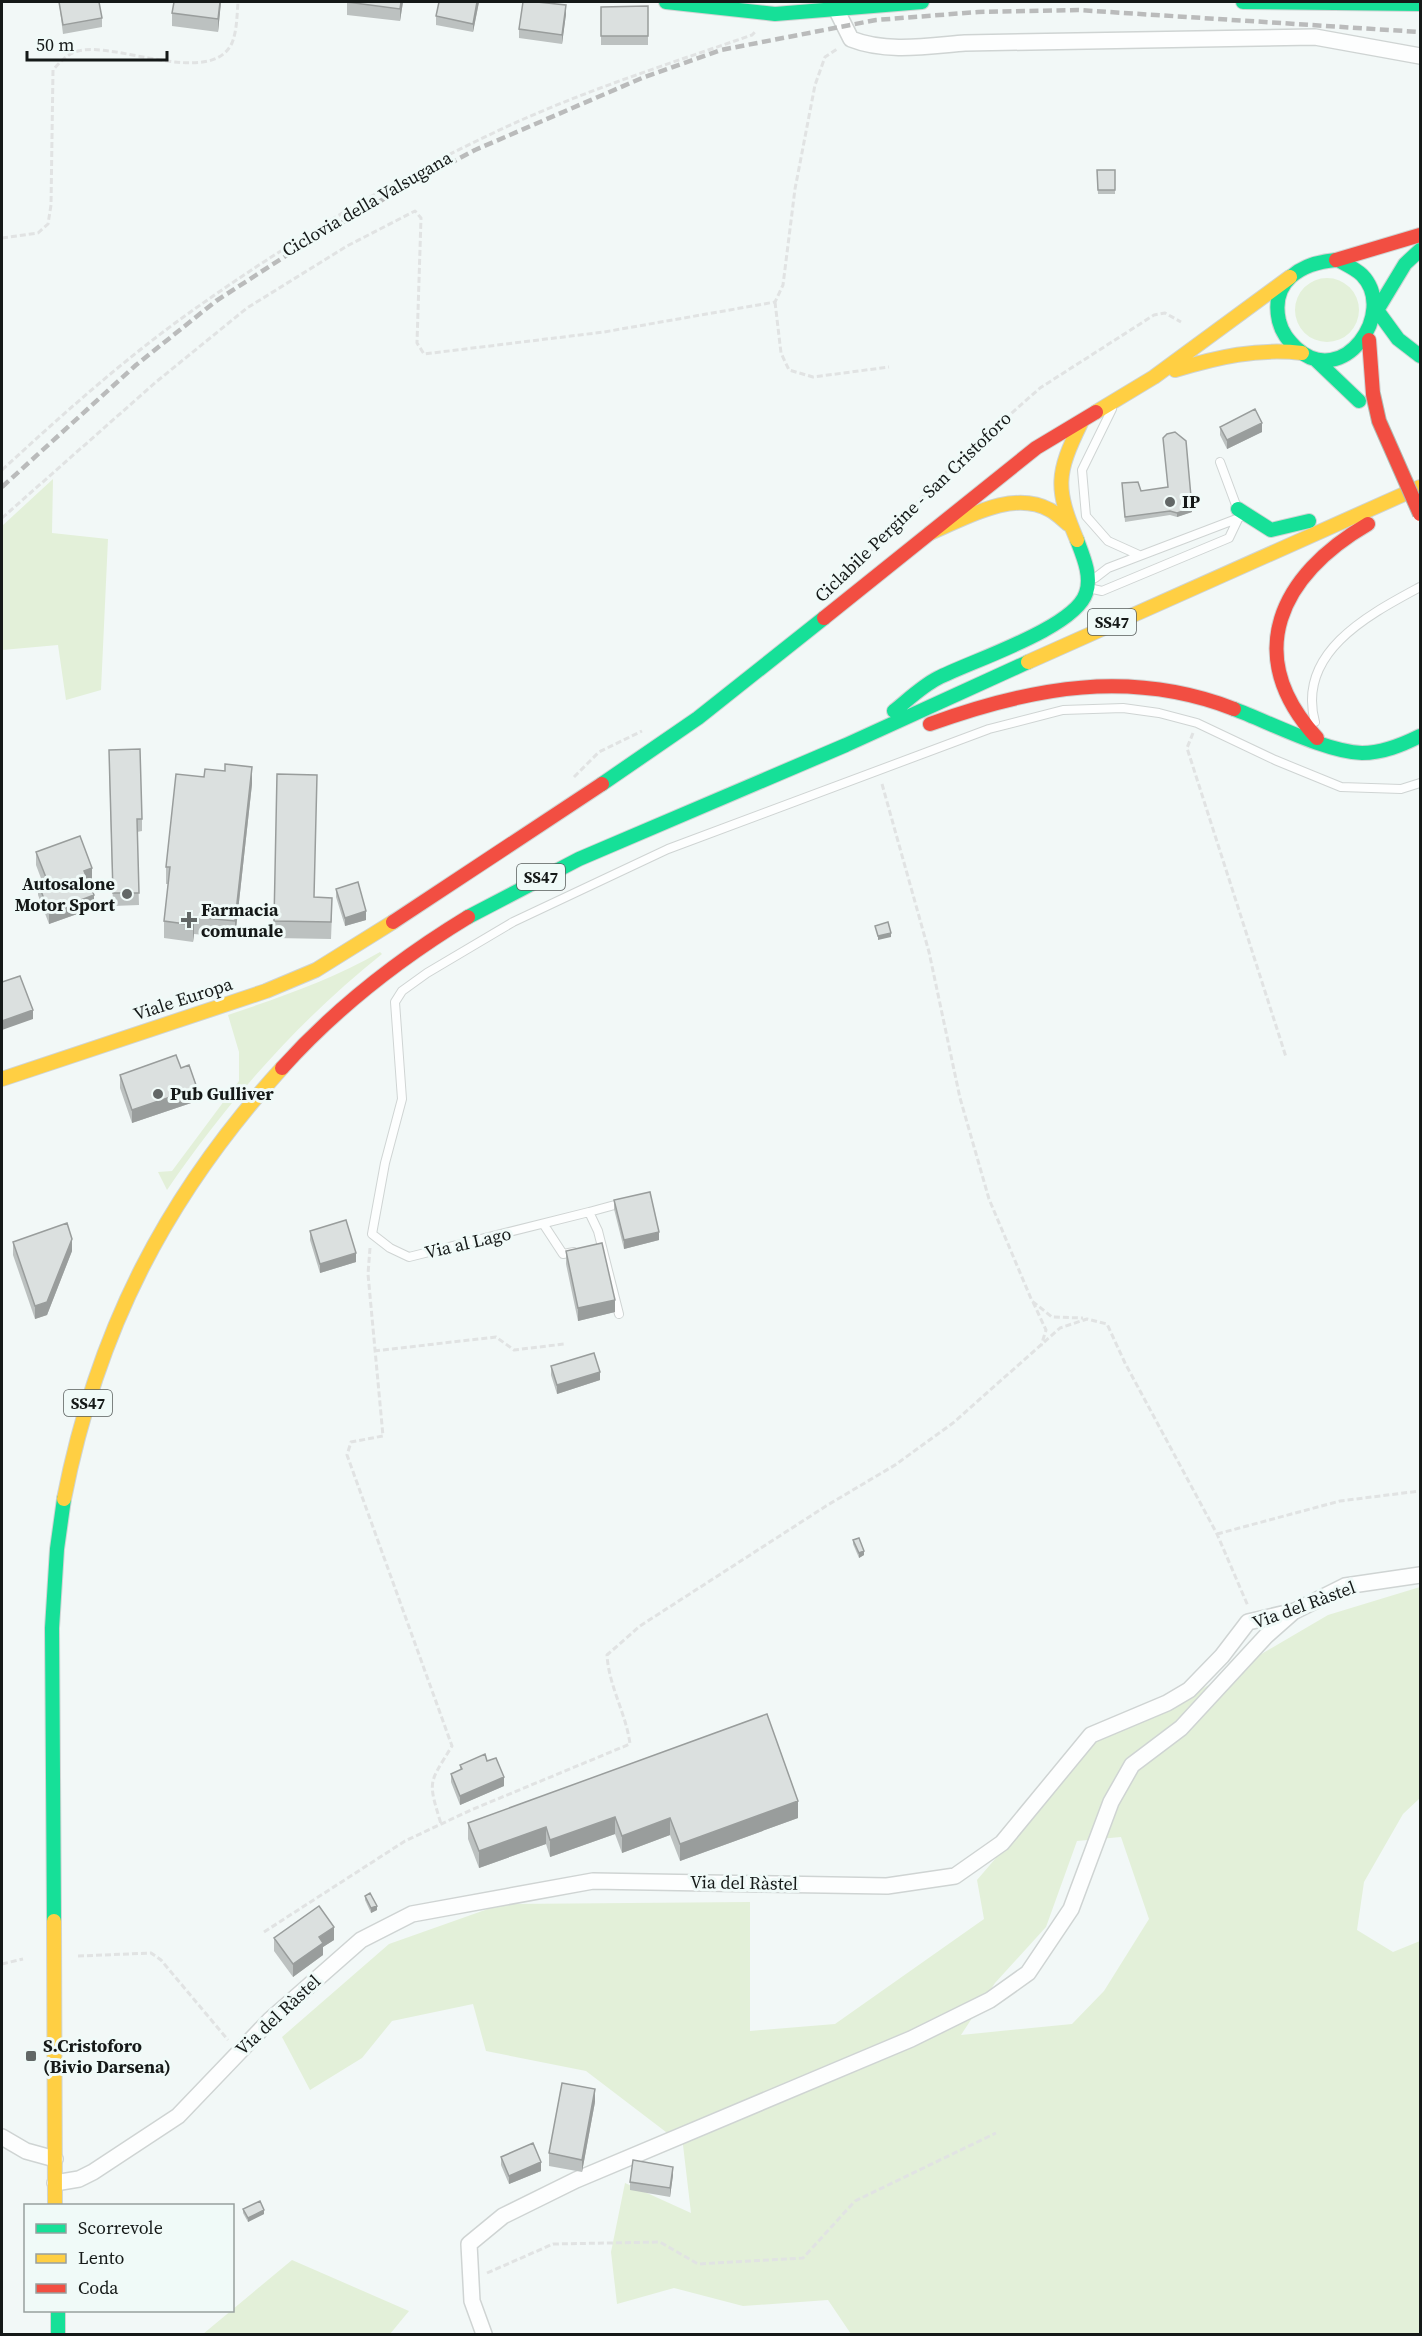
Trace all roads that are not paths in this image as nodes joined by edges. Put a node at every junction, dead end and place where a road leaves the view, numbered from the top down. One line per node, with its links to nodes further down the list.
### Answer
1 (666, 2): 5 (main road)
2 (922, 2): 5 (main road)
3 (1243, 2): 4 (main road)
4 (1420, 4)
5 (836, 9): 6 (street)
6 (1420, 57)
7 (1420, 235): 9 (main road)
8 (1420, 250): 11 (main road)
9 (1338, 260): 10 (main road); 11 (main road)
10 (1290, 277): 13 (main road); 15 (main road)
11 (1379, 310): 12 (main road); 14 (main road)
12 (1369, 340): 13 (main road); 17 (main road, bridge)
13 (1309, 356): 15 (main road); 17 (main road)
14 (1420, 356)
15 (1154, 377): 16 (main road, Viale Europa)
16 (1116, 400): 18 (main road, Viale Europa); 26 (lane)
17 (1379, 421): 23 (main road, bridge)
18 (1081, 423): 24 (main road); 25 (main road, Viale Europa)
19 (1220, 462): 22 (lane)
20 (1420, 488): 21 (main road, SS47); 30 (main road)
21 (1380, 504): 22 (main road); 31 (main road, SS47)
22 (1238, 514): 26 (lane); 28 (lane)
23 (1420, 514)
24 (1068, 524): 25 (main road); 28 (main road)
25 (930, 533): 33 (main road, Viale Europa)
26 (1139, 555): 28 (lane)
27 (1420, 587): 30 (lane)
28 (1089, 588): 31 (main road)
29 (1420, 736): 30 (main road)
30 (1320, 741): 31 (main road)
31 (847, 745): 42 (main road, SS47)
32 (1420, 783): 36 (lane, Via al Lago)
33 (2, 1079)
34 (627, 1201): 35 (lane, Via al Lago)
35 (589, 1212): 36 (lane, Via al Lago); 38 (lane)
36 (544, 1225): 37 (lane)
37 (577, 1251)
38 (620, 1314)
39 (1420, 1575): 40 (street, Via del Ràstel)
40 (1295, 1611): 43 (street, Via del Ràstel); 47 (street)
41 (2, 2136): 42 (street)
42 (55, 2159): 43 (main road, SS47)
43 (55, 2183): 44 (main road, SS47)
44 (55, 2204)
45 (57, 2312): 46 (main road)
46 (58, 2334)
47 (484, 2334)

